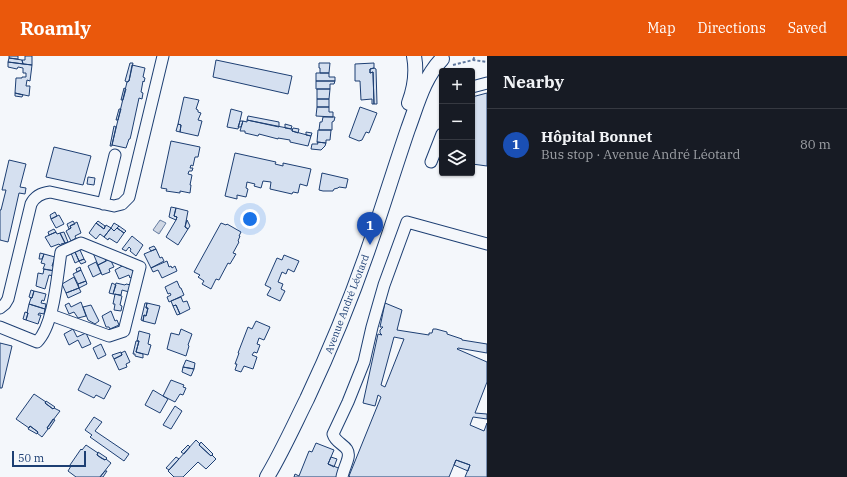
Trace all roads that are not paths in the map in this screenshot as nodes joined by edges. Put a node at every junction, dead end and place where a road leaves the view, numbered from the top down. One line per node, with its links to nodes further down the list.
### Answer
1 (163, 56): 10 (street)
2 (414, 56): 15 (main road, Avenue André Léotard)
3 (422, 56): 4 (main road)
4 (447, 61): 16 (main road, Avenue André Léotard)
5 (487, 83): 6 (street)
6 (475, 86)
7 (440, 140): 9 (street)
8 (115, 155): 10 (street)
9 (431, 162)
10 (103, 204): 12 (street)
11 (487, 244): 17 (street)
12 (0, 308)
13 (51, 315): 13 (street); 14 (street)
14 (0, 327)
15 (258, 477)
16 (267, 477)
17 (342, 477)

